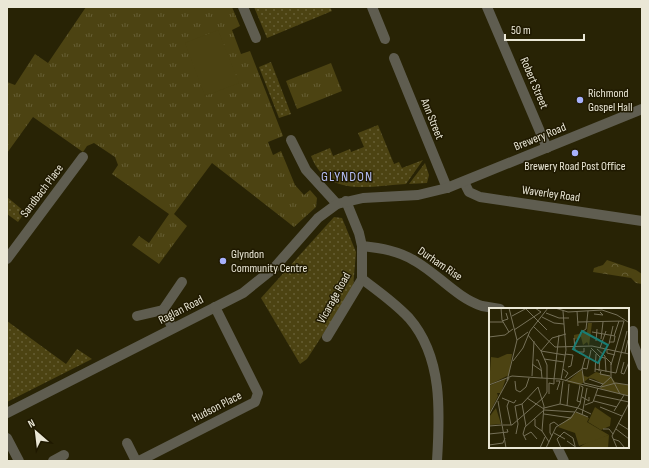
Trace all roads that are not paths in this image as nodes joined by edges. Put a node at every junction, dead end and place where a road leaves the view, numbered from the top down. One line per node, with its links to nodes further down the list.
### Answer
1 (242, 7): 4 (street)
2 (372, 7): 5 (street)
3 (487, 7): 9 (street, Robert Street)
4 (256, 38)
5 (386, 38)
6 (394, 58): 12 (street, Ann Street)
7 (642, 109): 9 (street, Brewery Road)
8 (291, 140): 13 (street, Vicarage Road)
9 (547, 148): 11 (street, Brewery Road)
10 (83, 157): 16 (street, Sandbach Place)
11 (464, 182): 12 (street, Brewery Road); 14 (street, Waverley Road)
12 (447, 188): 13 (street)
13 (341, 202): 15 (street, Vicarage Road); 19 (street, Raglan Road)
14 (642, 221)
15 (362, 246): 17 (street, Vicarage Road); 20 (street, Durham Rise)
16 (7, 259)
17 (362, 279): 25 (street, Vicarage Road); 36 (street)
18 (182, 282): 21 (street)
19 (215, 307): 23 (street, Raglan Road); 35 (street, Hudson Place)
20 (494, 308)
21 (163, 310): 22 (street); 23 (street)
22 (137, 316)
23 (173, 328): 27 (street, Raglan Road)
24 (634, 331): 26 (street)
25 (327, 337)
26 (642, 366)
27 (7, 413)
28 (7, 438): 32 (street)
29 (127, 443): 34 (street)
30 (558, 448): 37 (street)
31 (64, 455): 33 (street)
32 (19, 461)
33 (53, 461)
34 (136, 461)
35 (139, 461)
36 (437, 461)
37 (564, 461)

